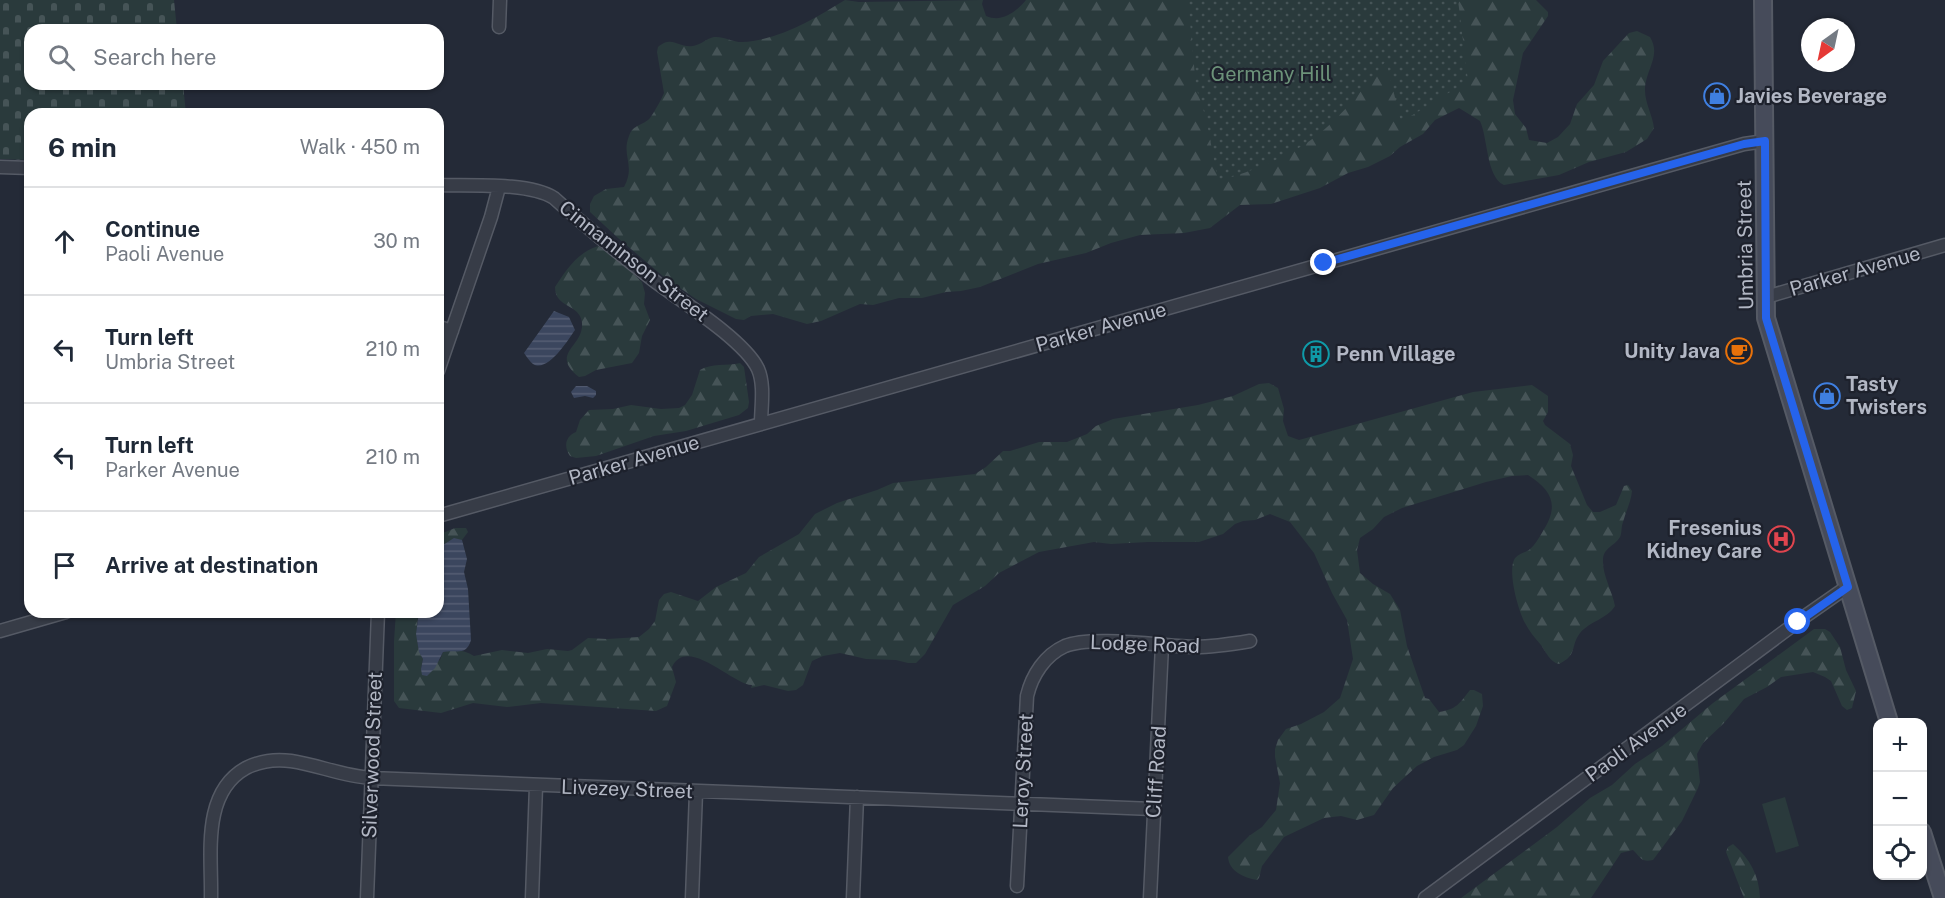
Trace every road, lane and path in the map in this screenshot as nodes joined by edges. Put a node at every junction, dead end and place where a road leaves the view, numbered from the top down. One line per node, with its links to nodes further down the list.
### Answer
1 (500, 0): 3 (street)
2 (1763, 0): 4 (main road, Umbria Street)
3 (499, 27)
4 (1765, 141): 10 (main road, Umbria Street); 14 (street, Parker Avenue)
5 (0, 167): 6 (street)
6 (24, 168)
7 (444, 184): 8 (street, Cinnaminson Street)
8 (499, 187): 12 (street); 14 (street, Cinnaminson Street)
9 (1945, 245): 10 (street, Parker Avenue)
10 (1766, 297): 16 (main road, Umbria Street)
11 (444, 329): 12 (street)
12 (452, 331): 13 (street)
13 (444, 354)
14 (761, 424): 15 (street, Parker Avenue)
15 (444, 514)
16 (1848, 587): 23 (main road, Umbria Street); 38 (street, Paoli Avenue)
17 (45, 618): 19 (street)
18 (378, 618): 24 (street, Silverwood Street)
19 (0, 631)
20 (1250, 641): 21 (street, Lodge Road)
21 (1162, 645): 22 (street, Lodge Road); 29 (street, Cliff Road)
22 (1045, 661): 28 (street, Leroy Street)
23 (1887, 718)
24 (371, 778): 25 (street, Livezey Street); 32 (street, Livezey Street); 33 (street, Silverwood Street)
25 (536, 786): 26 (street, Livezey Street); 34 (street)
26 (696, 792): 27 (street, Livezey Street); 35 (street)
27 (857, 798): 28 (street, Livezey Street); 36 (street)
28 (1022, 804): 29 (street, Livezey Street); 31 (street, Leroy Street)
29 (1153, 808): 37 (street, Cliff Road)
30 (1927, 845): 39 (main road)
31 (1017, 886)
32 (211, 898)
33 (367, 898)
34 (532, 898)
35 (692, 898)
36 (853, 898)
37 (1149, 898)
38 (1425, 898)
39 (1943, 898)

